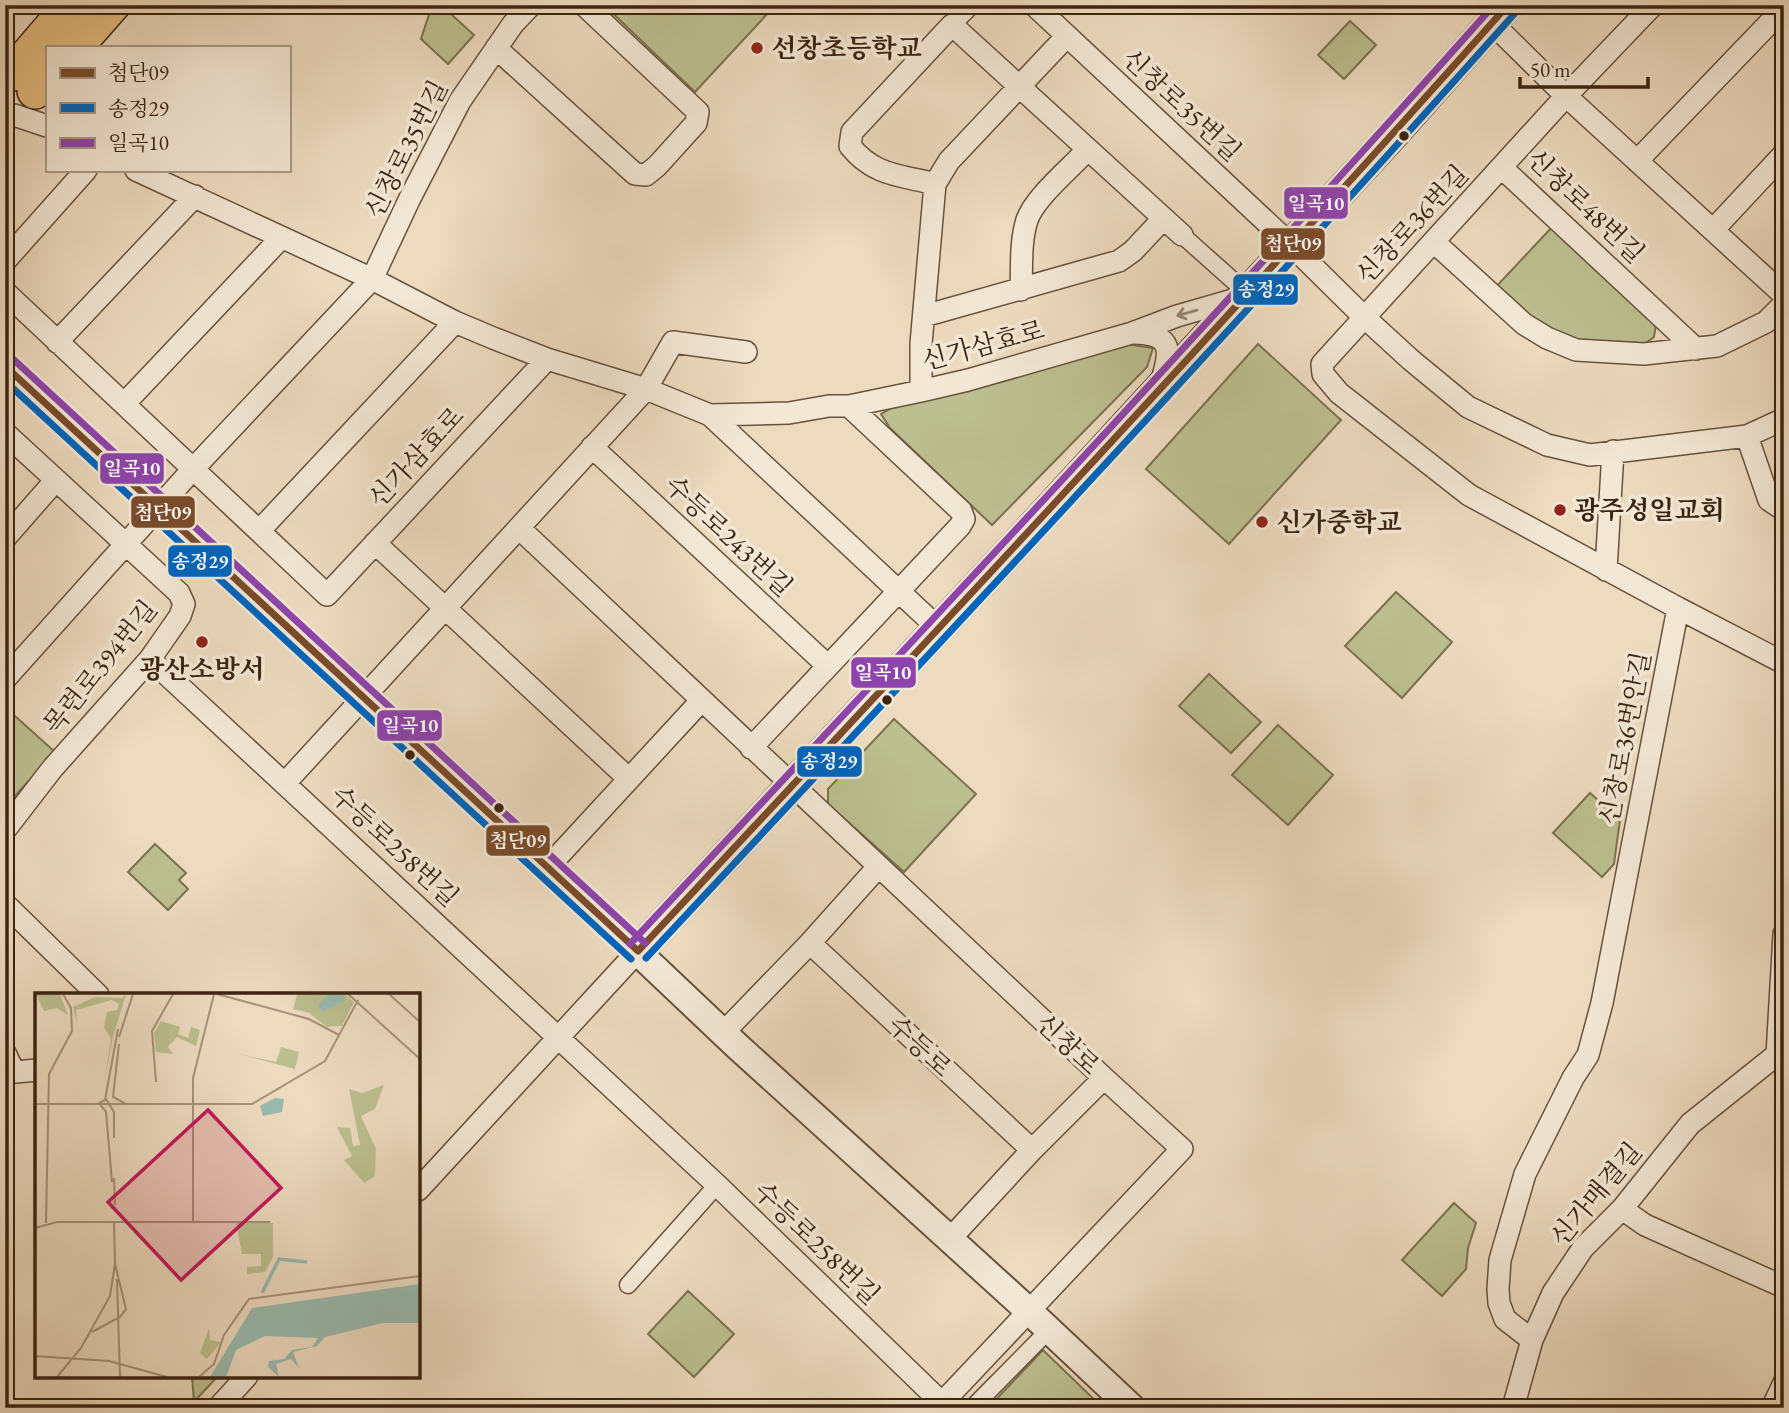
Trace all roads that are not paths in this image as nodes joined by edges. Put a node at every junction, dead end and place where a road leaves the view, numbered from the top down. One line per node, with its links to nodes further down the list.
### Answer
1 (71, 5): 12 (highway)
2 (112, 5): 13 (highway)
3 (531, 5): 14 (street, 신창로35번길)
4 (584, 5): 14 (street)
5 (972, 5): 10 (street)
6 (1034, 5): 11 (street, 신창로35번길)
7 (1653, 5): 18 (street, 신창로48번길)
8 (1779, 11): 23 (street)
9 (1500, 14): 18 (street); 34 (main road)
10 (952, 25): 17 (street); 27 (street)
11 (1067, 36): 17 (street); 34 (street, 신창로35번길)
12 (50, 46)
13 (76, 46)
14 (495, 48): 36 (street, 신창로35번길)
15 (46, 54): 16 (highway)
16 (32, 81)
17 (1019, 87): 21 (street); 27 (street)
18 (1566, 96): 23 (street); 24 (street, 신창로48번길)
19 (5, 116): 20 (street)
20 (46, 126)
21 (1087, 150): 29 (street); 37 (street)
22 (1784, 154): 30 (street)
23 (1637, 162): 30 (street)
24 (1502, 168): 33 (street, 신창로36번길); 47 (street, 신창로48번길)
25 (84, 172): 35 (street)
26 (141, 172): 28 (street, 신가삼효로)
27 (935, 184): 42 (street)
28 (195, 196): 32 (street, 신가삼효로); 46 (street)
29 (1163, 219): 31 (street); 37 (street)
30 (1713, 230): 40 (street)
31 (1182, 235): 39 (street)
32 (282, 238): 36 (street, 신가삼효로); 54 (street)
33 (1434, 242): 43 (street, 신창로36번길); 47 (street)
34 (1291, 245): 39 (main road); 43 (street, 신창로36번길)
35 (5, 261)
36 (372, 279): 44 (street, 신가삼효로); 62 (street)
37 (1021, 290): 42 (street)
38 (5, 292): 46 (street)
39 (1245, 295): 45 (street, 신가삼효로, one-way to 45); 51 (main road)
40 (1784, 295)
41 (1784, 304): 47 (street)
42 (924, 316): 53 (street)
43 (1364, 317): 61 (street, 신창로36번길); 71 (street)
44 (456, 322): 49 (street, 신가삼효로); 67 (street)
45 (1132, 333): 51 (street); 53 (street, 신가삼효로)
46 (57, 342): 54 (street)
47 (1696, 349)
48 (746, 352): 52 (street)
49 (547, 359): 52 (street, 신가삼효로); 69 (street, 신가삼효로)
50 (5, 366): 64 (street)
51 (1160, 386): 75 (main road)
52 (646, 388): 56 (street, 신가삼효로); 60 (street)
53 (921, 391): 55 (street, 신가삼효로)
54 (124, 404): 62 (street)
55 (849, 406): 56 (street, 신가삼효로); 72 (street)
56 (710, 415): 72 (street, 신가삼효로)
57 (1784, 419): 59 (street, 신창로36번길)
58 (5, 433): 63 (street, 목련로394번길)
59 (1747, 436): 61 (street, 신창로36번길); 65 (street)
60 (592, 447): 66 (street); 78 (street, 수등로243번길)
61 (1613, 451): 71 (street)
62 (193, 469): 64 (street); 67 (street)
63 (55, 481): 68 (street); 70 (street, 목련로394번길)
64 (159, 508): 70 (street); 80 (street)
65 (1784, 510)
66 (519, 528): 73 (street); 81 (street)
67 (259, 531): 69 (street, 신가삼효로)
68 (5, 538)
69 (375, 543): 73 (street)
70 (125, 544): 76 (street, 목련로394번길); 79 (street)
71 (1606, 570): 74 (street)
72 (898, 592): 75 (street, 신가삼효로); 78 (street)
73 (446, 608): 80 (street); 83 (street)
74 (1678, 608): 77 (street); 108 (street, 신창로36번안길)
75 (937, 627): 85 (main road)
76 (150, 659): 84 (street, 수등로258번길); 86 (street, 목련로394번길)
77 (1784, 663)
78 (828, 666): 82 (street)
79 (5, 678)
80 (364, 695): 84 (street); 87 (street)
81 (701, 701): 82 (street); 83 (street)
82 (751, 748): 85 (street, 신창로)
83 (629, 779): 87 (street)
84 (286, 782): 95 (street, 수등로258번길)
85 (792, 786): 88 (street, 신창로); 92 (main road)
86 (5, 830)
87 (548, 867): 92 (street)
88 (878, 867): 91 (street); 99 (street, 신창로)
89 (5, 904): 93 (street)
90 (1784, 934): 96 (street, 신가매결길)
91 (810, 943): 94 (street); 100 (street, 수등로)
92 (638, 951): 94 (street); 95 (street)
93 (96, 993)
94 (724, 1032): 104 (street)
95 (559, 1037): 101 (street, 수등로258번길); 102 (street)
96 (1780, 1052): 103 (street, 신가매결길)
97 (8, 1066): 98 (street)
98 (35, 1070)
99 (1104, 1078): 100 (street); 107 (street, 신창로)
100 (1032, 1150): 104 (street)
101 (717, 1185): 105 (street); 107 (street, 수등로258번길)
102 (420, 1188)
103 (1622, 1209): 106 (street); 108 (street, 신가매결길)
104 (949, 1240): 107 (street)
105 (628, 1285)
106 (1784, 1287)
107 (1039, 1321): 112 (street); 113 (street)
108 (1531, 1340): 114 (street, 신가매결길)
109 (245, 1378): 111 (street)
110 (1784, 1383): 115 (street)
111 (218, 1408)
112 (972, 1408)
113 (1132, 1408)
114 (1513, 1408)
115 (1772, 1408)

